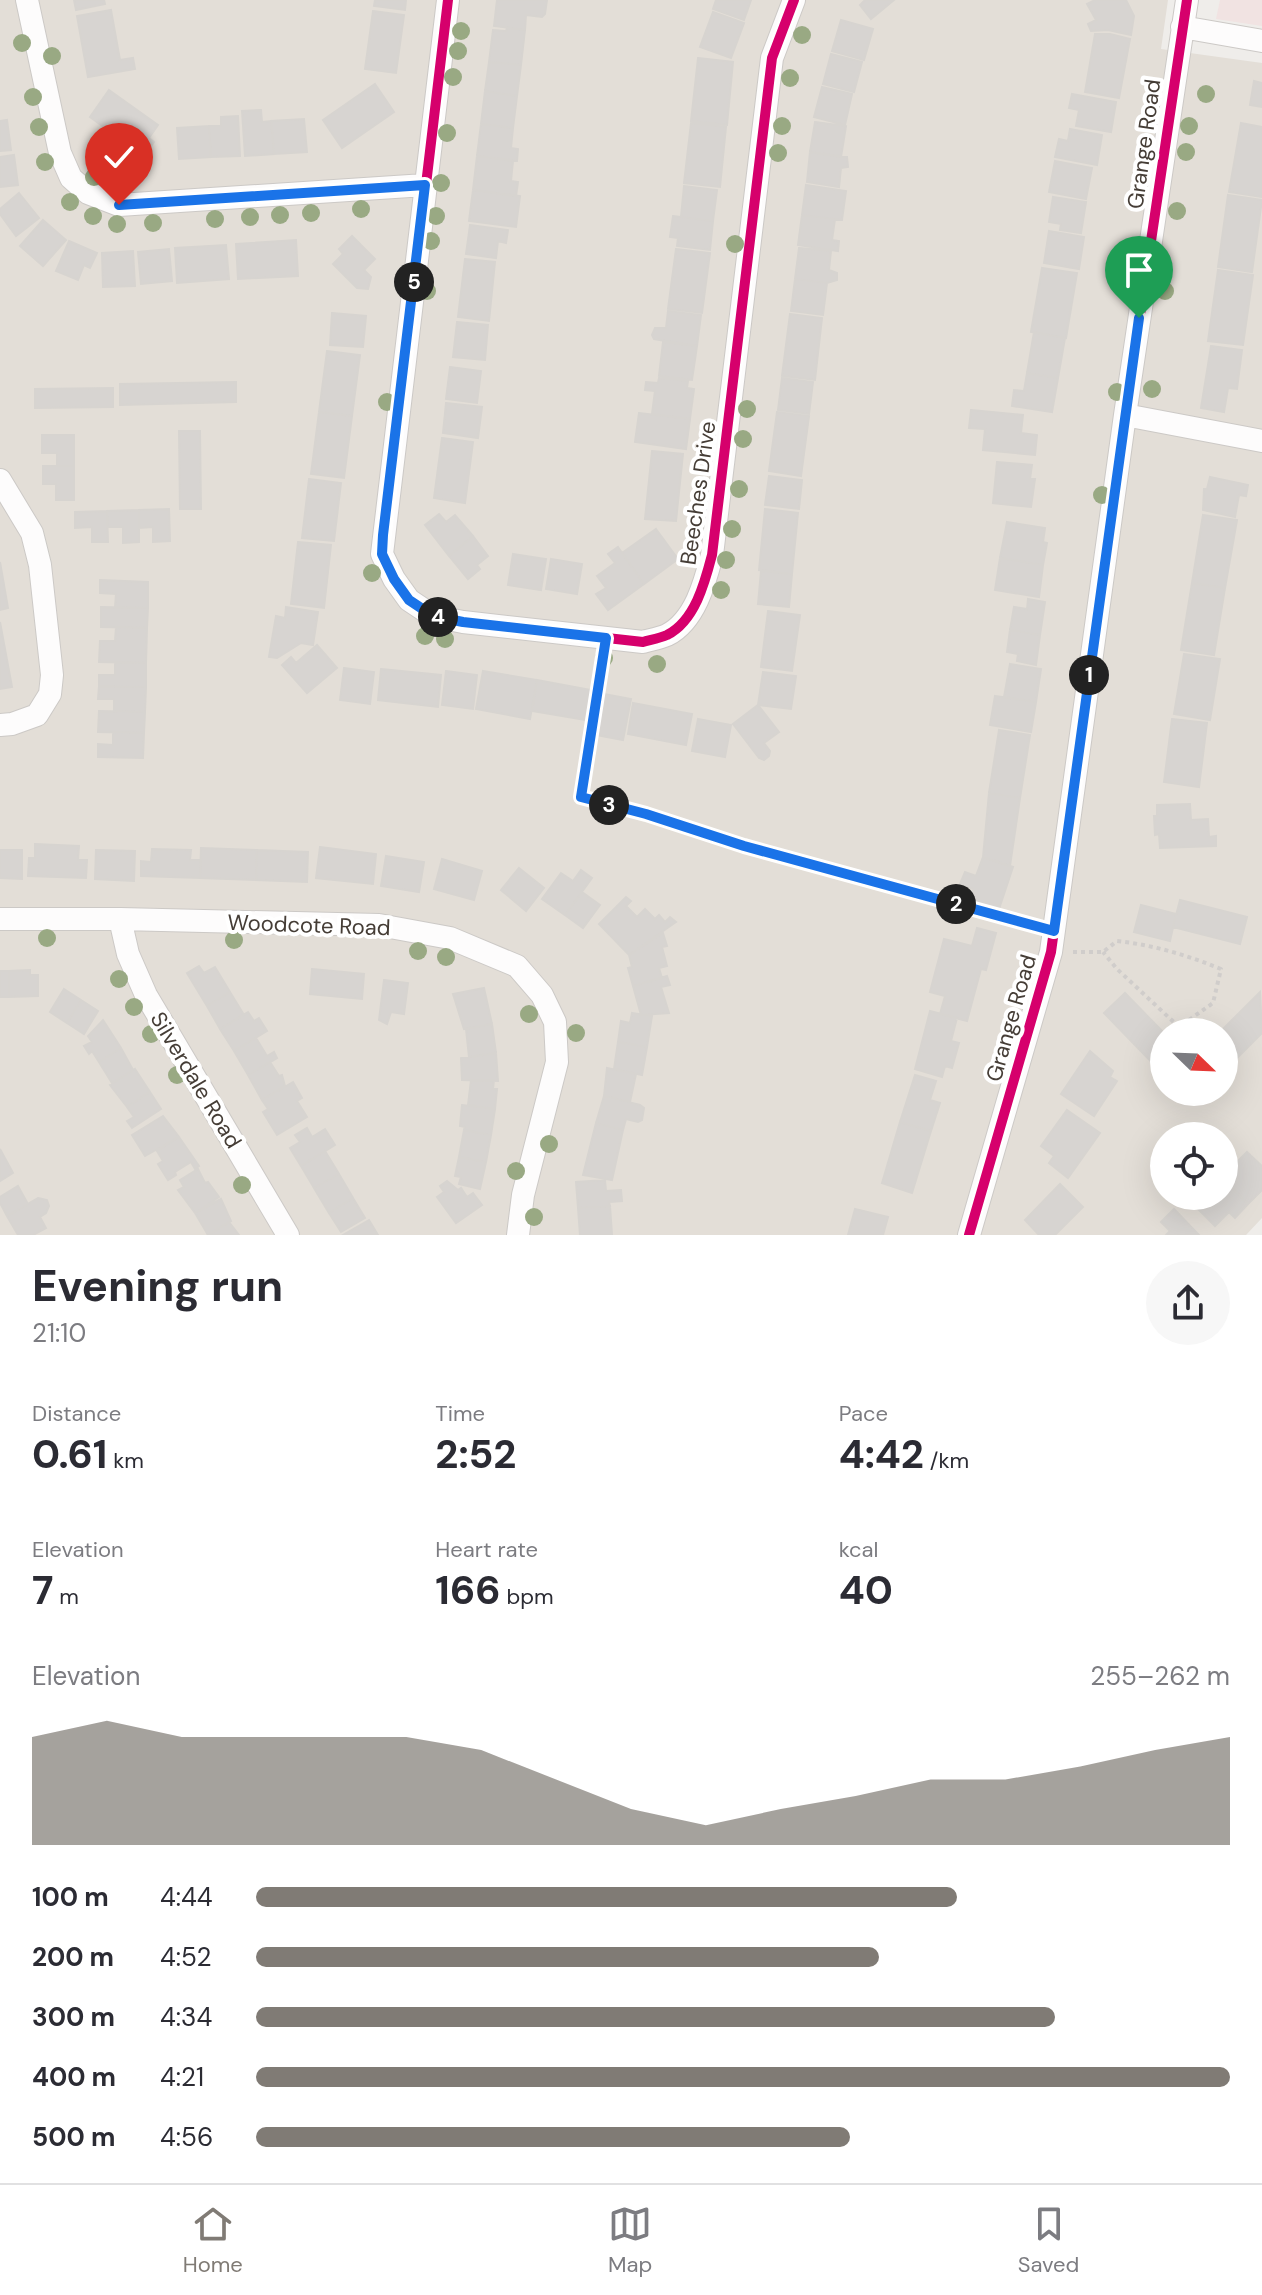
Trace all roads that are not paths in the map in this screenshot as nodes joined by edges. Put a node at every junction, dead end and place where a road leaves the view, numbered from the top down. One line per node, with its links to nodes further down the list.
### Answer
1 (27, 0): 7 (street)
2 (448, 0): 7 (street, Beeches Drive)
3 (794, 0): 7 (street, Beeches Drive)
4 (1187, 0): 5 (street, Grange Road)
5 (1182, 27): 6 (street); 8 (street, Grange Road)
6 (1262, 41)
7 (425, 185)
8 (1125, 415): 9 (street); 16 (street, Grange Road)
9 (1262, 441)
10 (0, 480): 11 (street)
11 (0, 725)
12 (0, 919): 13 (street, Woodcote Road)
13 (120, 919): 14 (street, Silverdale Road); 15 (street, Woodcote Road)
14 (288, 1235)
15 (518, 1235)
16 (969, 1235)

